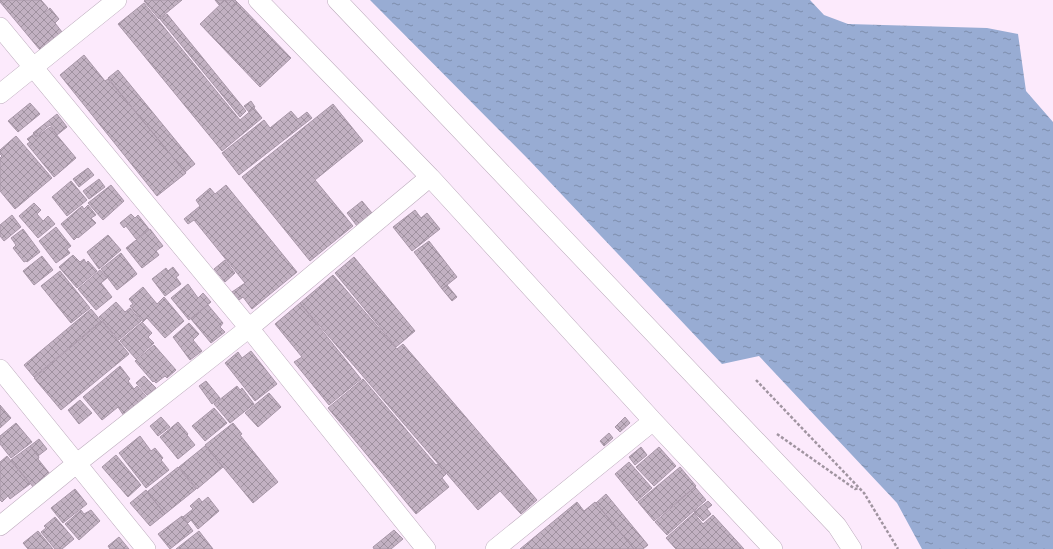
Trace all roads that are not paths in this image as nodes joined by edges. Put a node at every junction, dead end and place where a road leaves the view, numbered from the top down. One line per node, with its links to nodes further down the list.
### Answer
1 (117, 0): 5 (street)
2 (258, 0): 7 (street)
3 (337, 0): 17 (street)
4 (0, 26): 5 (street)
5 (33, 67): 6 (street); 8 (street)
6 (0, 94)
7 (430, 178): 8 (street); 10 (street)
8 (249, 328): 11 (street); 14 (street)
9 (0, 369): 11 (street)
10 (653, 421): 15 (street); 16 (street)
11 (76, 464): 12 (street); 13 (street)
12 (0, 526)
13 (146, 549)
14 (426, 549)
15 (495, 549)
16 (774, 549)
17 (852, 549)

